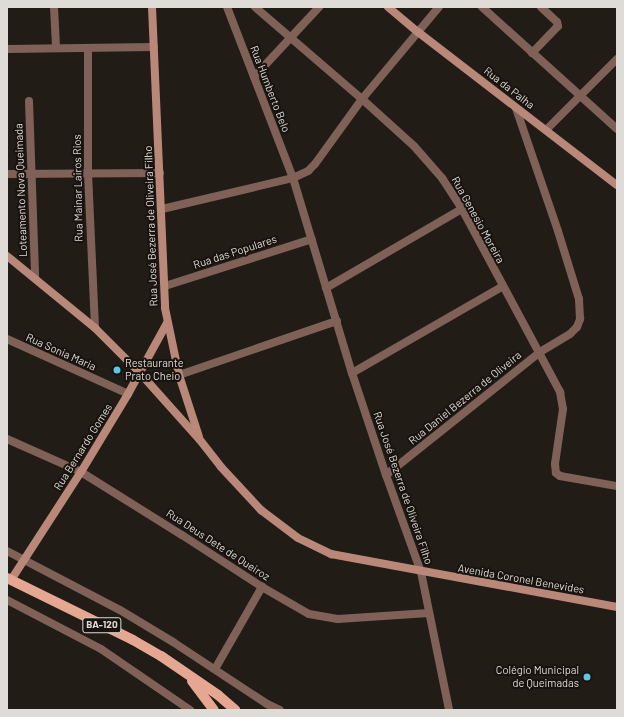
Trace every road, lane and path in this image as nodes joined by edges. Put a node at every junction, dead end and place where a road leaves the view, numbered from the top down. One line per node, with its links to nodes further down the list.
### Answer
1 (54, 7): 12 (street)
2 (152, 7): 13 (main road, Rua José Bezerra de Oliveira Filho)
3 (227, 7): 18 (street, Rua Humberto Belo)
4 (255, 7): 11 (street)
5 (319, 7): 11 (street)
6 (388, 7): 10 (main road, Rua da Palha)
7 (439, 7): 10 (street)
8 (482, 7): 16 (street)
9 (541, 7): 16 (street)
10 (418, 32): 20 (street); 22 (main road, Rua da Palha)
11 (290, 38): 18 (street); 20 (street)
12 (56, 47): 14 (street); 15 (street)
13 (154, 47): 14 (street); 26 (main road, Rua José Bezerra de Oliveira Filho)
14 (88, 48): 25 (street, Rua Mainar Lairos Rios)
15 (7, 49)
16 (532, 53): 19 (street)
17 (617, 59): 19 (street)
18 (254, 77): 29 (street, Rua Humberto Belo)
19 (580, 96): 23 (street); 24 (street)
20 (362, 99): 29 (street); 32 (street, Rua Genesio Moreira)
21 (28, 101): 28 (street, Loteamento Nova Queimada)
22 (516, 108): 24 (main road, Rua da Palha); 43 (street)
23 (617, 129)
24 (546, 130): 30 (main road, Rua da Palha)
25 (88, 173): 26 (street); 28 (street); 41 (street, Rua Mainar Lairos Rios)
26 (160, 173): 31 (main road, Rua José Bezerra de Oliveira Filho)
27 (7, 174): 28 (street)
28 (31, 174): 35 (street, Loteamento Nova Queimada)
29 (293, 178): 31 (street); 33 (street, Rua José Bezerra de Oliveira Filho)
30 (617, 185)
31 (162, 209): 36 (main road, Rua José Bezerra de Oliveira Filho)
32 (462, 209): 37 (street, Rua Genesio Moreira); 38 (street)
33 (312, 238): 36 (street, Rua das Populares); 38 (street, Rua José Bezerra de Oliveira Filho)
34 (7, 256): 35 (main road, Loteamento Nova Queimada)
35 (35, 277): 41 (main road, Loteamento Nova Queimada)
36 (165, 286): 40 (main road, Rua José Bezerra de Oliveira Filho)
37 (503, 286): 43 (street, Rua Genesio Moreira); 44 (street)
38 (326, 288): 39 (street, Rua José Bezerra de Oliveira Filho)
39 (336, 321): 44 (street, Rua José Bezerra de Oliveira Filho); 46 (street)
40 (168, 323): 45 (main road, Rua Bernardo Gomes); 46 (main road, Rua José Bezerra de Oliveira Filho)
41 (94, 328): 45 (main road, Loteamento Nova Queimada)
42 (7, 339): 47 (street, Rua Sonia Maria)
43 (540, 352): 51 (street, Rua Daniel Bezerra de Oliveira); 52 (street, Rua Genesio Moreira)
44 (352, 372): 51 (street, Rua José Bezerra de Oliveira Filho)
45 (140, 373): 47 (main road, Rua Bernardo Gomes); 49 (main road, Rua José Bezerra de Oliveira Filho)
46 (179, 374): 49 (main road, Rua José Bezerra de Oliveira Filho)
47 (128, 394): 50 (main road, Rua Bernardo Gomes)
48 (7, 438): 50 (street, Rua Deus Dete de Queiroz)
49 (200, 440): 55 (main road, Rua José Bezerra de Oliveira Filho)
50 (81, 472): 54 (main road, Rua Bernardo Gomes); 57 (street, Rua Deus Dete de Queiroz)
51 (386, 475): 55 (street, Rua José Bezerra de Oliveira Filho)
52 (617, 486)
53 (7, 551): 54 (street)
54 (24, 560): 56 (main road, Rua Bernardo Gomes); 61 (street)
55 (421, 572): 59 (main road, Avenida Coronel Benevides); 60 (street)
56 (9, 579): 62 (main road, BA-120 / BA-120)
57 (262, 587): 60 (street, Rua Deus Dete de Queiroz); 61 (street)
58 (7, 600): 63 (street)
59 (617, 608)
60 (429, 613): 68 (street)
61 (215, 669): 67 (street)
62 (188, 676): 64 (main road); 65 (main road, BA-120); 66 (main road)
63 (190, 710)
64 (214, 710)
65 (225, 710)
66 (235, 710)
67 (280, 710)
68 (449, 710)

